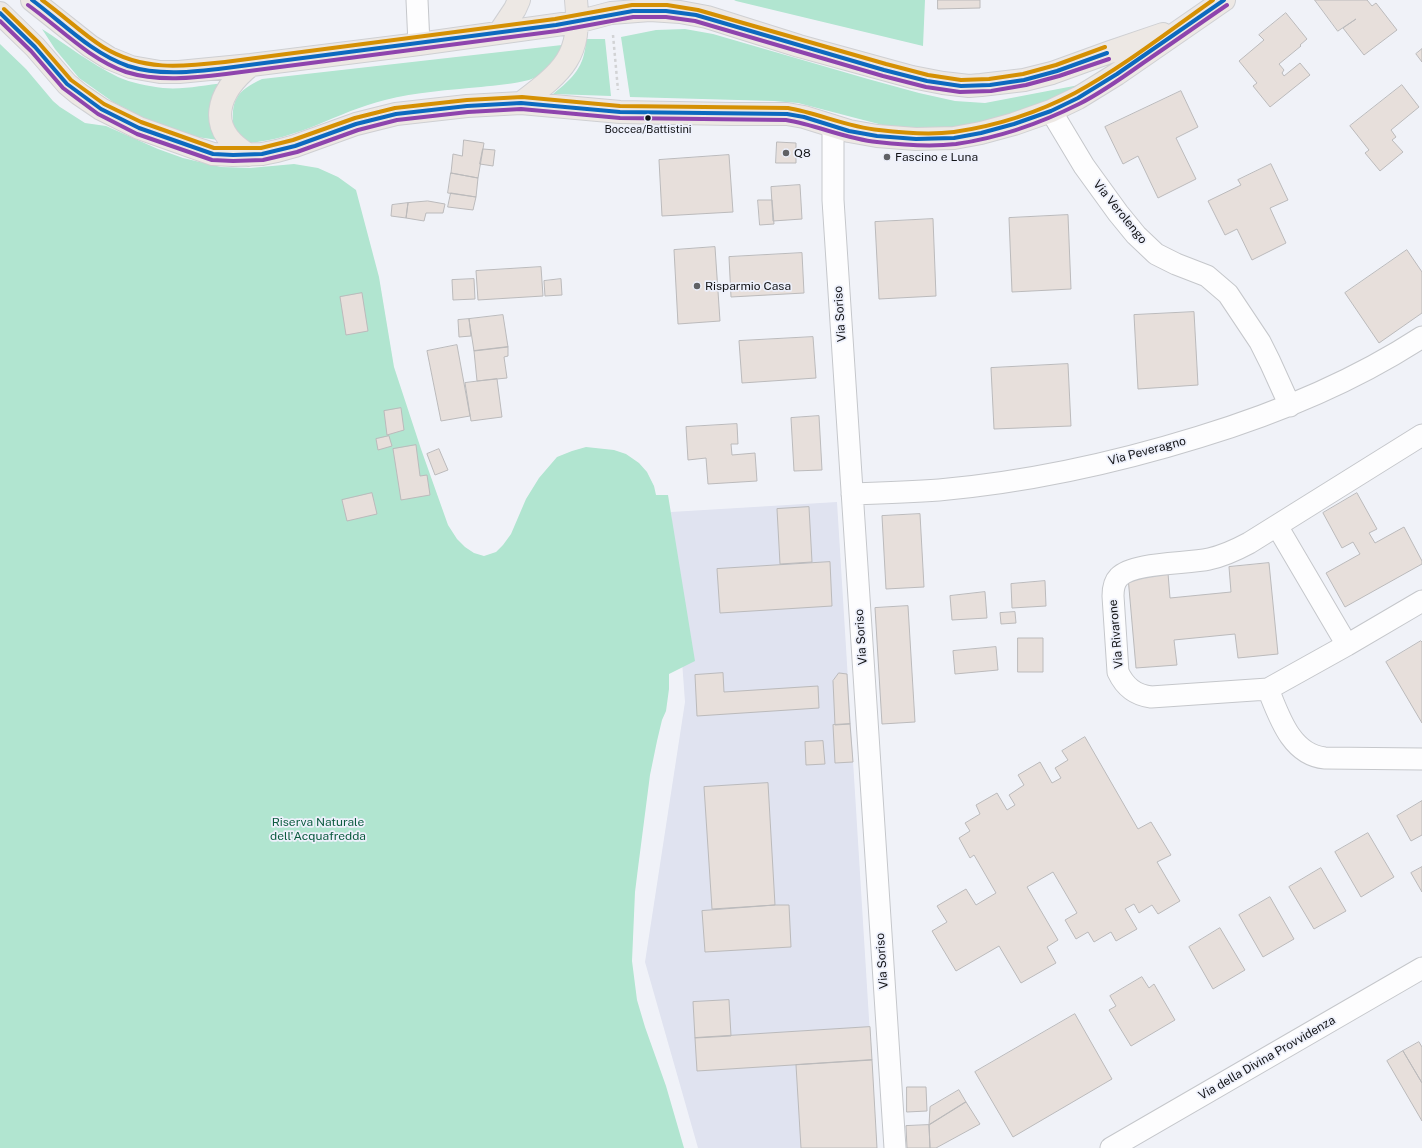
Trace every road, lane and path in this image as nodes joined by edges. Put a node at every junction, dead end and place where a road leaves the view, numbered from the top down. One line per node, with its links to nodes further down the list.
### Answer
1 (32, 0): 12 (main road)
2 (417, 0): 11 (street)
3 (519, 0): 10 (main road)
4 (576, 0): 7 (main road)
5 (1224, 0): 8 (main road)
6 (0, 13): 17 (main road)
7 (577, 22): 8 (main road); 10 (main road); 14 (main road)
8 (1183, 28): 15 (main road)
9 (612, 32): 13 (path)
10 (499, 33): 11 (main road)
11 (419, 44): 12 (main road)
12 (251, 65): 17 (main road)
13 (618, 94)
14 (521, 103): 16 (main road); 17 (main road)
15 (1051, 111): 16 (main road); 19 (street, Via Verolengo)
16 (833, 126): 21 (street, Via Soriso)
17 (249, 155)
18 (1422, 337): 19 (street, Via Peveragno)
19 (1290, 406): 21 (street, Via Peveragno)
20 (1422, 434): 22 (street, Via Rivarone)
21 (852, 494): 28 (street, Via Soriso)
22 (1277, 526): 24 (street); 25 (street, Via Rivarone)
23 (1422, 601): 24 (street, Via Rivarone)
24 (1347, 645): 25 (street, Via Rivarone)
25 (1268, 689): 26 (street)
26 (1422, 759)
27 (1422, 968): 29 (street, Via della Divina Provvidenza)
28 (895, 1148)
29 (1111, 1148)

